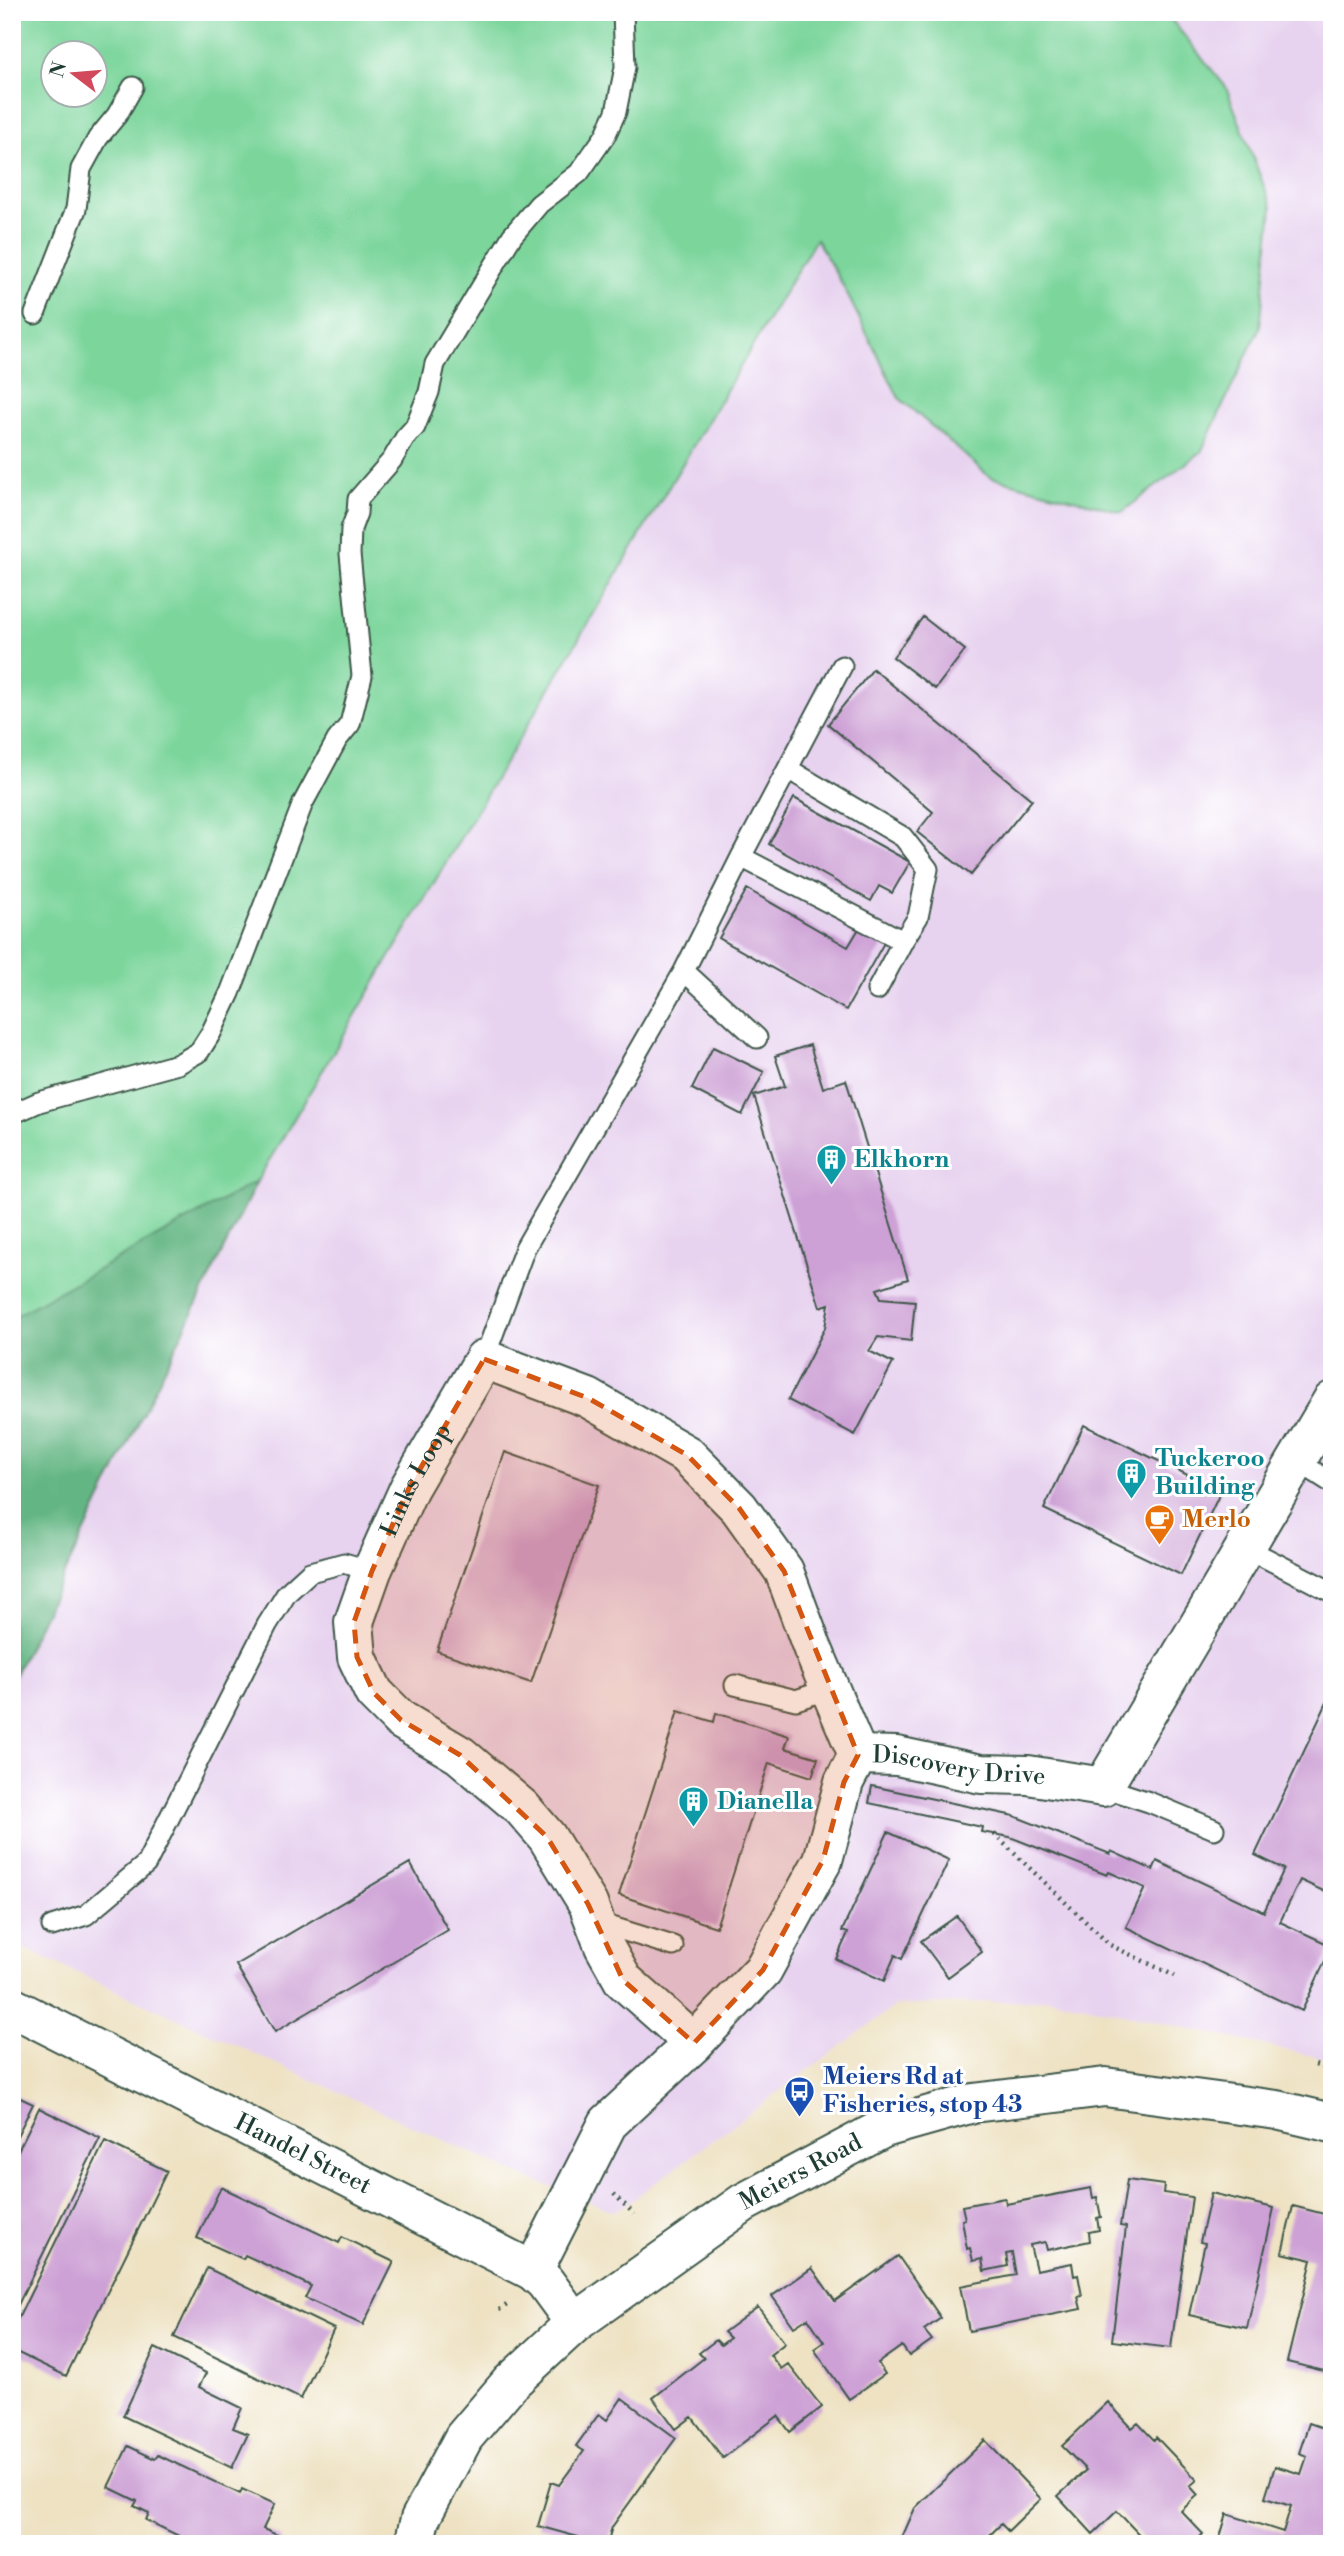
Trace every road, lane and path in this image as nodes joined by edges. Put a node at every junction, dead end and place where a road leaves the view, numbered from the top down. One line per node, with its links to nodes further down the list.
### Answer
1 (623, 12): 11 (lane)
2 (133, 87): 3 (lane)
3 (35, 314)
4 (842, 666): 5 (lane)
5 (788, 769): 6 (lane); 7 (lane)
6 (741, 857): 7 (lane); 8 (lane)
7 (903, 941): 9 (lane)
8 (684, 971): 10 (lane); 12 (lane)
9 (877, 990)
10 (757, 1038)
11 (12, 1114)
12 (484, 1359): 17 (street, Links Loop); 20 (street)
13 (1332, 1401): 14 (street)
14 (1296, 1460): 15 (lane); 16 (street)
15 (1332, 1483)
16 (1245, 1548): 18 (lane); 22 (street)
17 (372, 1571): 25 (street, Links Loop); 26 (lane)
18 (1332, 1592)
19 (735, 1685): 20 (lane)
20 (829, 1689): 21 (street)
21 (858, 1755): 22 (street, Discovery Drive); 30 (street, Discovery Drive)
22 (1103, 1787): 23 (lane)
23 (1214, 1829)
24 (994, 1834): 28 (path)
25 (596, 1922): 27 (lane); 30 (street, Links Loop)
26 (52, 1926)
27 (673, 1946)
28 (1175, 1976)
29 (12, 2007): 36 (street, Handel Street)
30 (694, 2043): 36 (street, Discovery Drive)
31 (1315, 2065): 32 (path)
32 (1332, 2069)
33 (1332, 2123): 37 (street, Meiers Road)
34 (606, 2187): 35 (path)
35 (634, 2214)
36 (533, 2271): 37 (street, Handel Street)
37 (575, 2323): 38 (street, Meiers Road)
38 (414, 2544)

